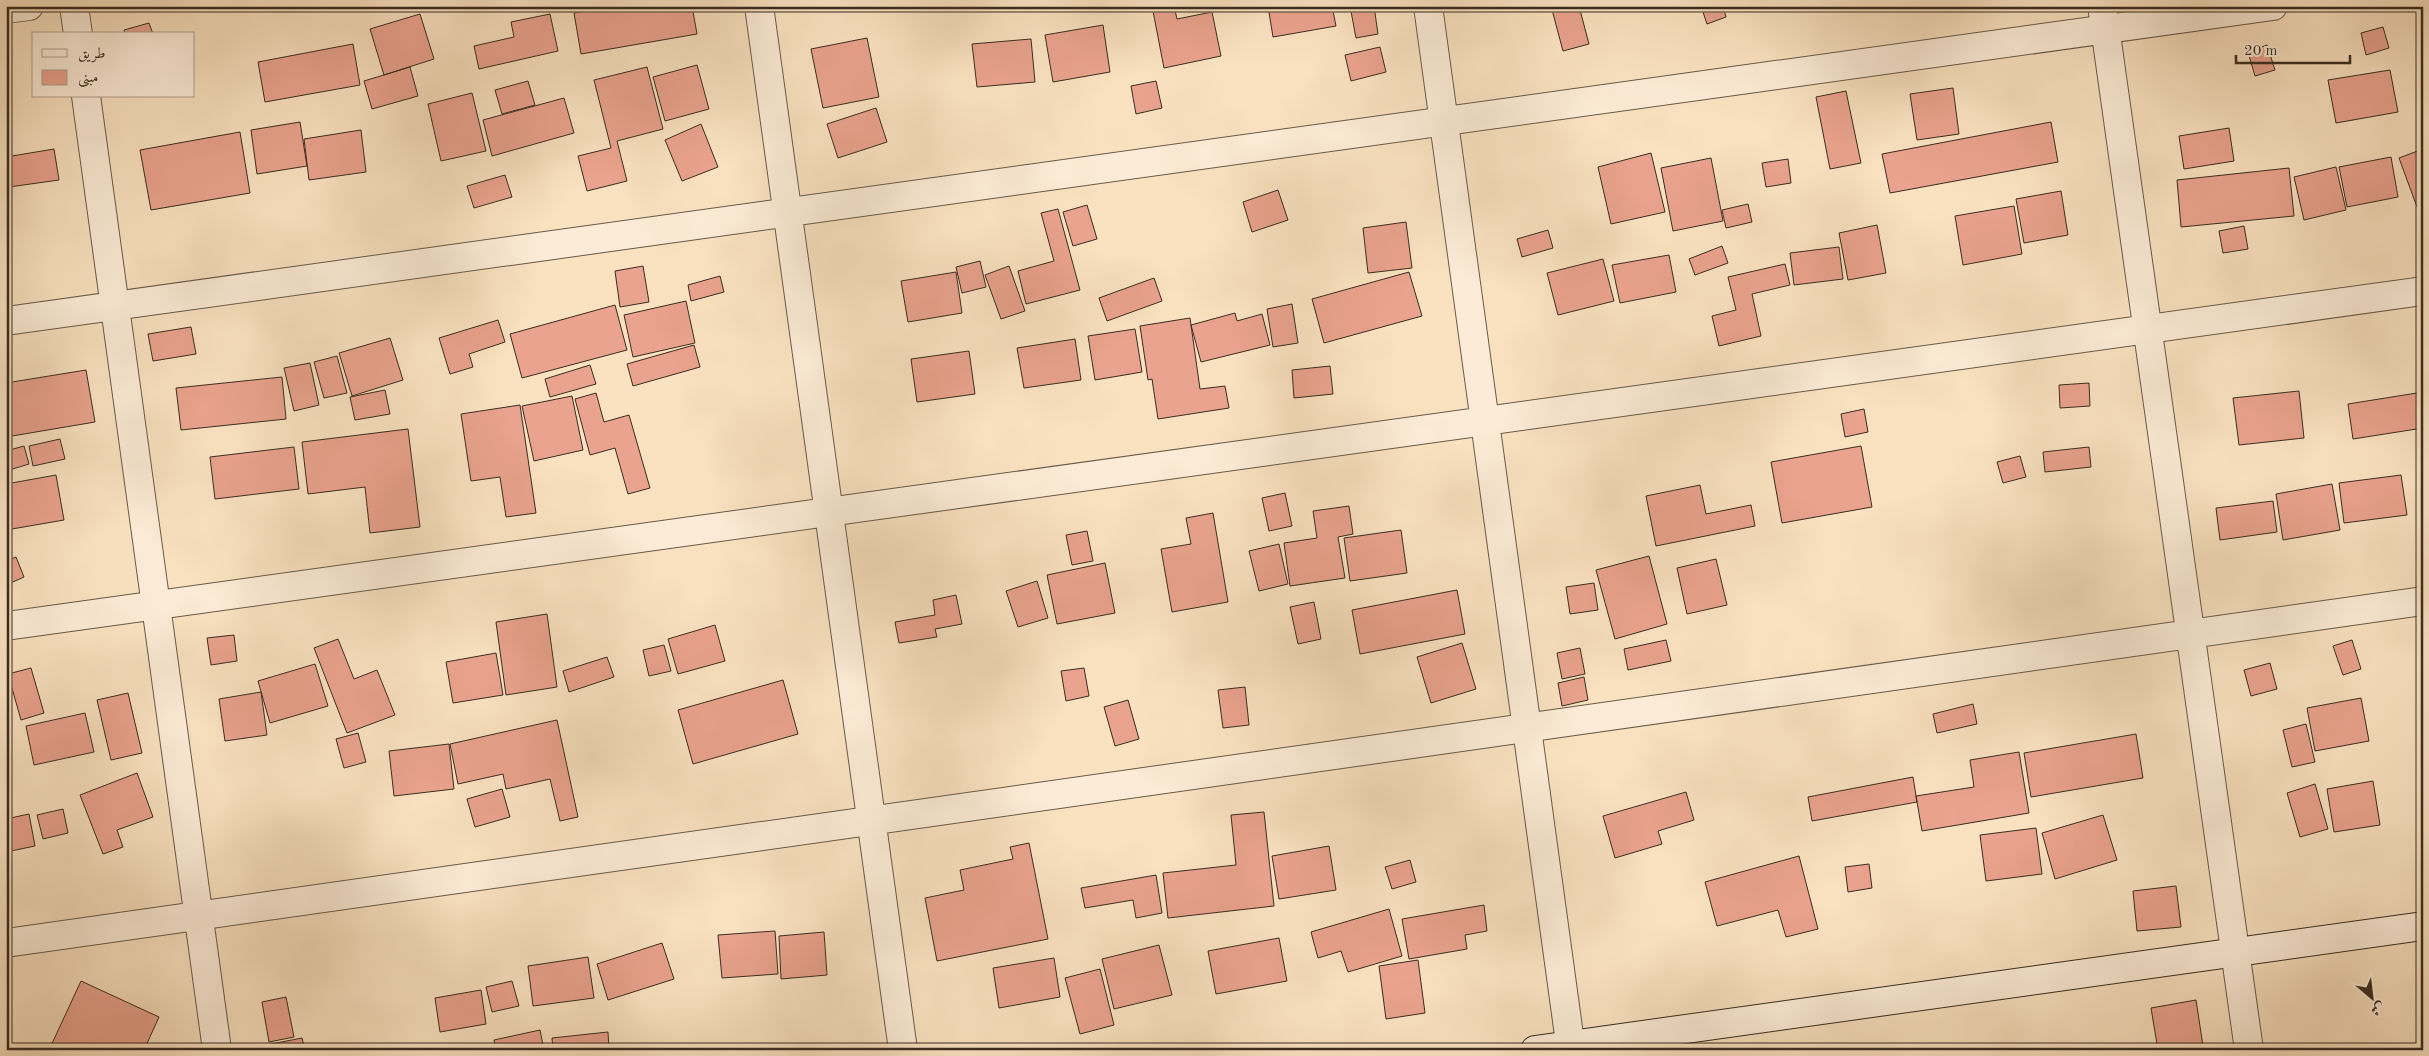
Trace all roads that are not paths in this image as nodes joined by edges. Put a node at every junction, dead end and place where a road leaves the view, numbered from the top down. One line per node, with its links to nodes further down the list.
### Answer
1 (29, 6): 6 (street)
2 (74, 6): 8 (street)
3 (759, 6): 11 (street)
4 (1428, 6): 10 (street)
5 (2273, 6): 7 (street)
6 (6, 9)
7 (2103, 18): 10 (street); 15 (street)
8 (78, 32)
9 (86, 98): 13 (street)
10 (1443, 122): 11 (street); 16 (street)
11 (788, 213): 13 (street); 17 (street)
12 (2423, 291): 15 (street)
13 (116, 306): 14 (street); 19 (street)
14 (6, 321)
15 (2147, 329): 16 (street); 21 (street)
16 (1485, 421): 17 (street); 22 (street)
17 (829, 512): 19 (street); 23 (street)
18 (2423, 601): 21 (street)
19 (156, 605): 20 (street); 24 (street)
20 (6, 626)
21 (2190, 634): 22 (street); 27 (street)
22 (1527, 727): 23 (street); 28 (street)
23 (872, 820): 24 (street); 30 (street)
24 (199, 916): 26 (street); 29 (street)
25 (2423, 926): 27 (street)
26 (6, 943)
27 (2235, 952): 28 (street); 32 (street)
28 (1571, 1047): 31 (street)
29 (217, 1050)
30 (903, 1050)
31 (1534, 1050)
32 (2249, 1050)

